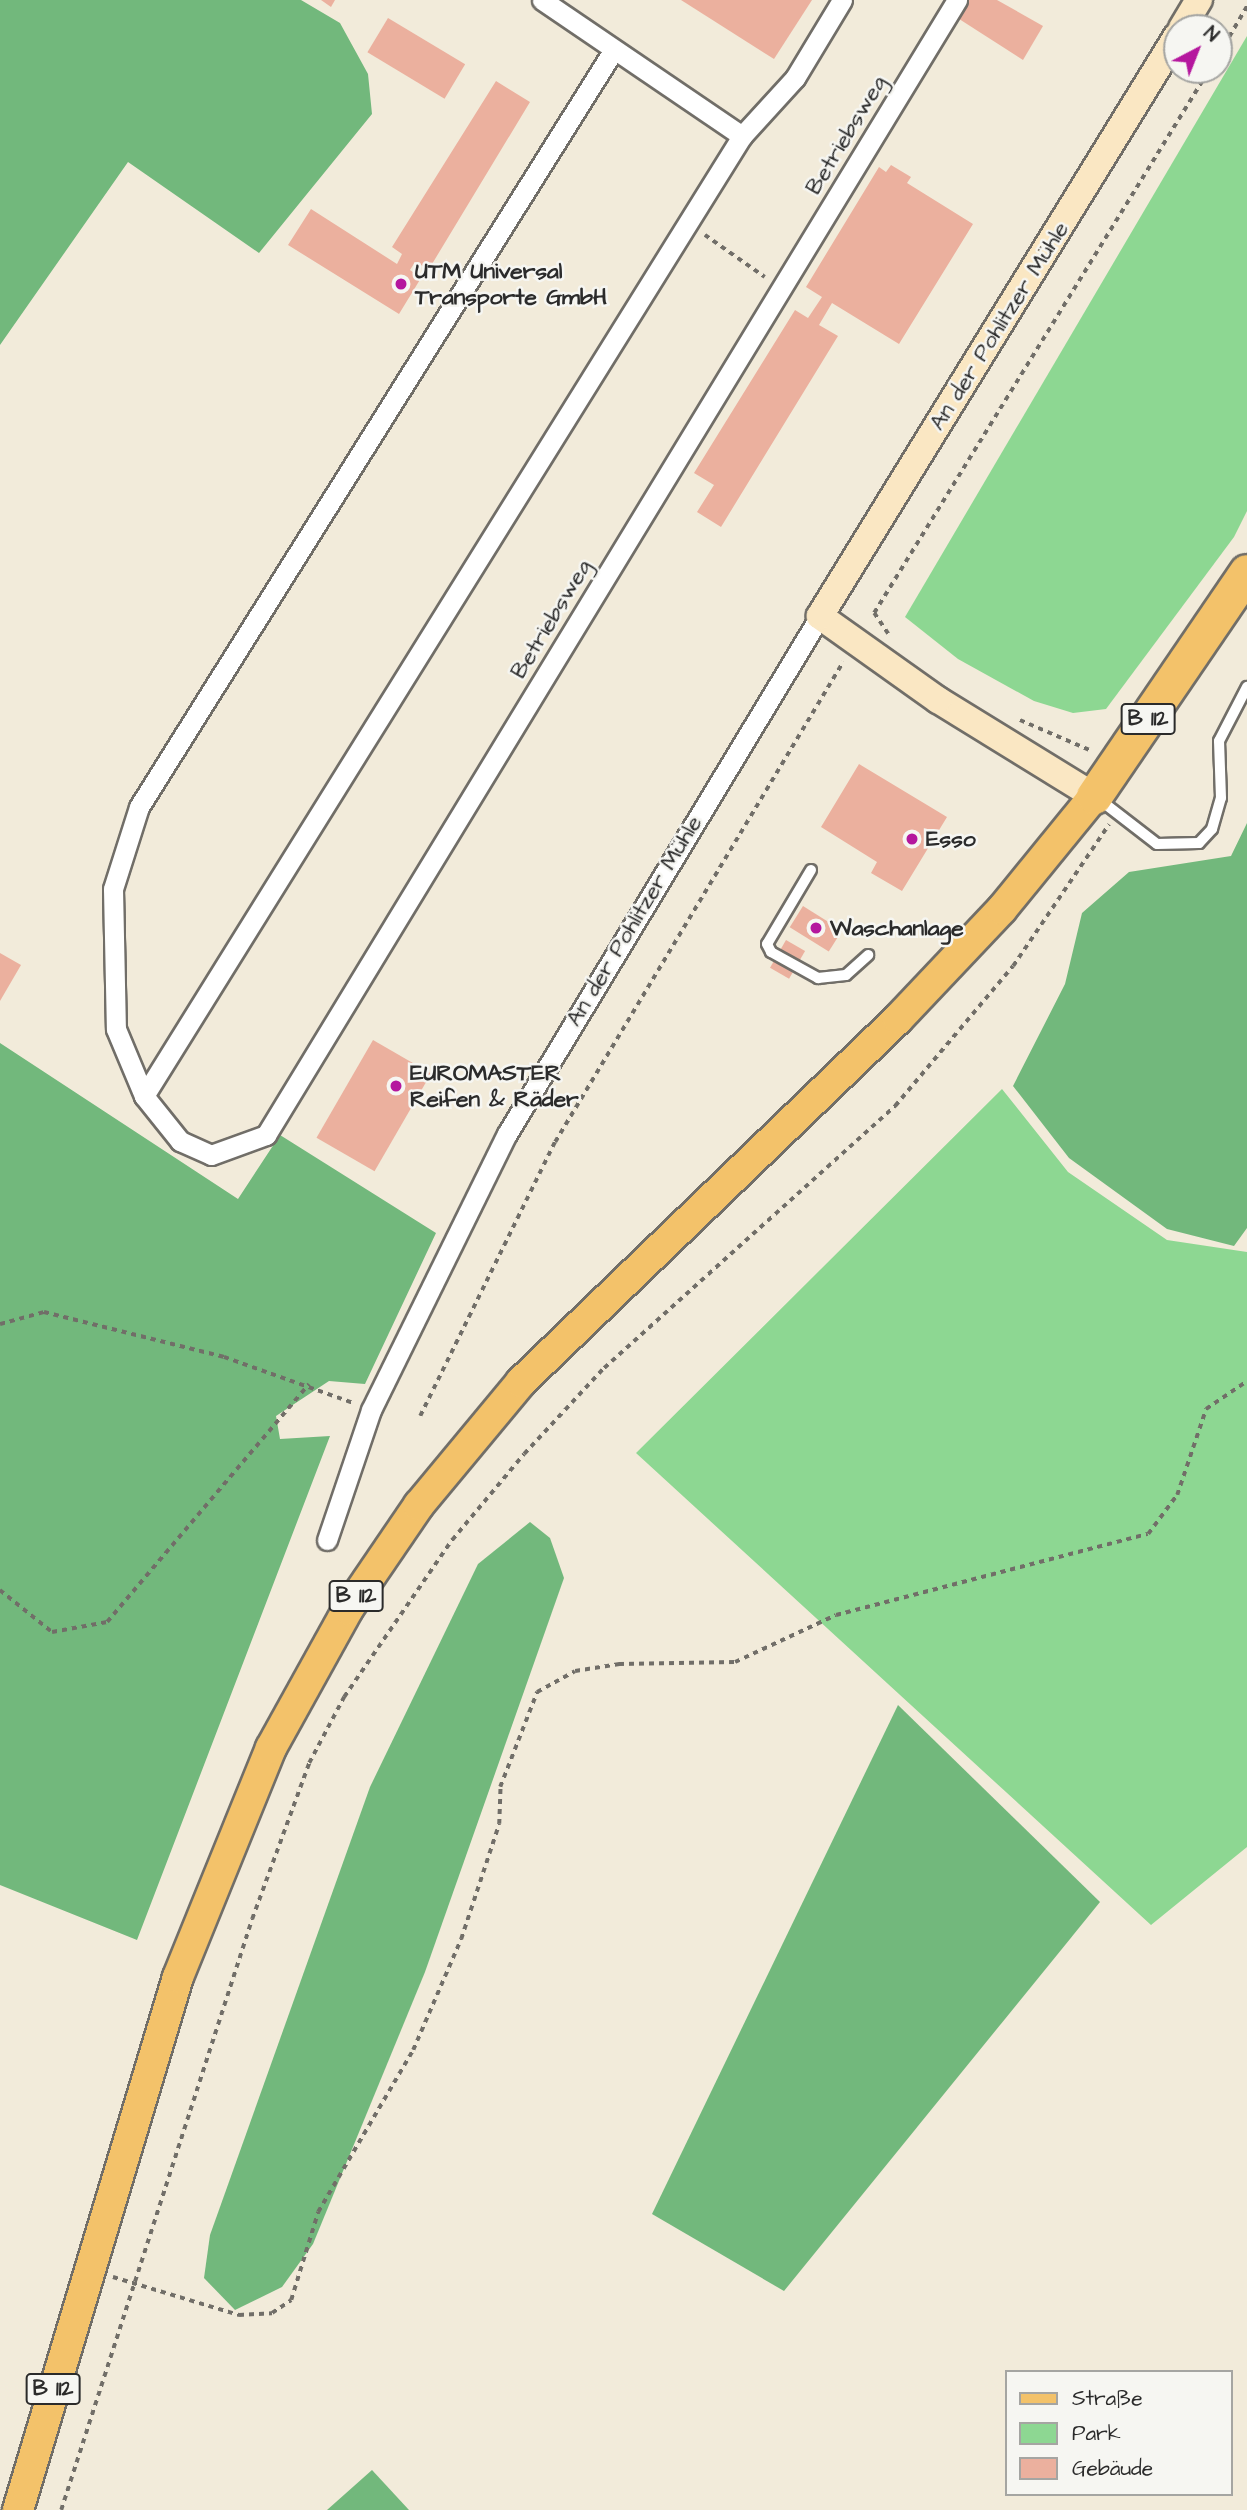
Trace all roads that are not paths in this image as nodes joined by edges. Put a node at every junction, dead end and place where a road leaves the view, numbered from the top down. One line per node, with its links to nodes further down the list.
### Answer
1 (542, 0): 4 (street)
2 (842, 0): 6 (street)
3 (957, 0): 13 (street, Betriebsweg)
4 (613, 51): 6 (street); 13 (street, Betriebsweg)
5 (1163, 59): 8 (main road, An der Pohlitzer Mühle)
6 (742, 136): 13 (street)
7 (1247, 572): 10 (highway, B 112)
8 (820, 616): 10 (main road); 14 (street, An der Pohlitzer Mühle)
9 (1247, 687): 10 (lane)
10 (1094, 796): 15 (main road, B 112)
11 (811, 870): 12 (lane)
12 (868, 955)
13 (144, 1096)
14 (327, 1540)
15 (18, 2510)

